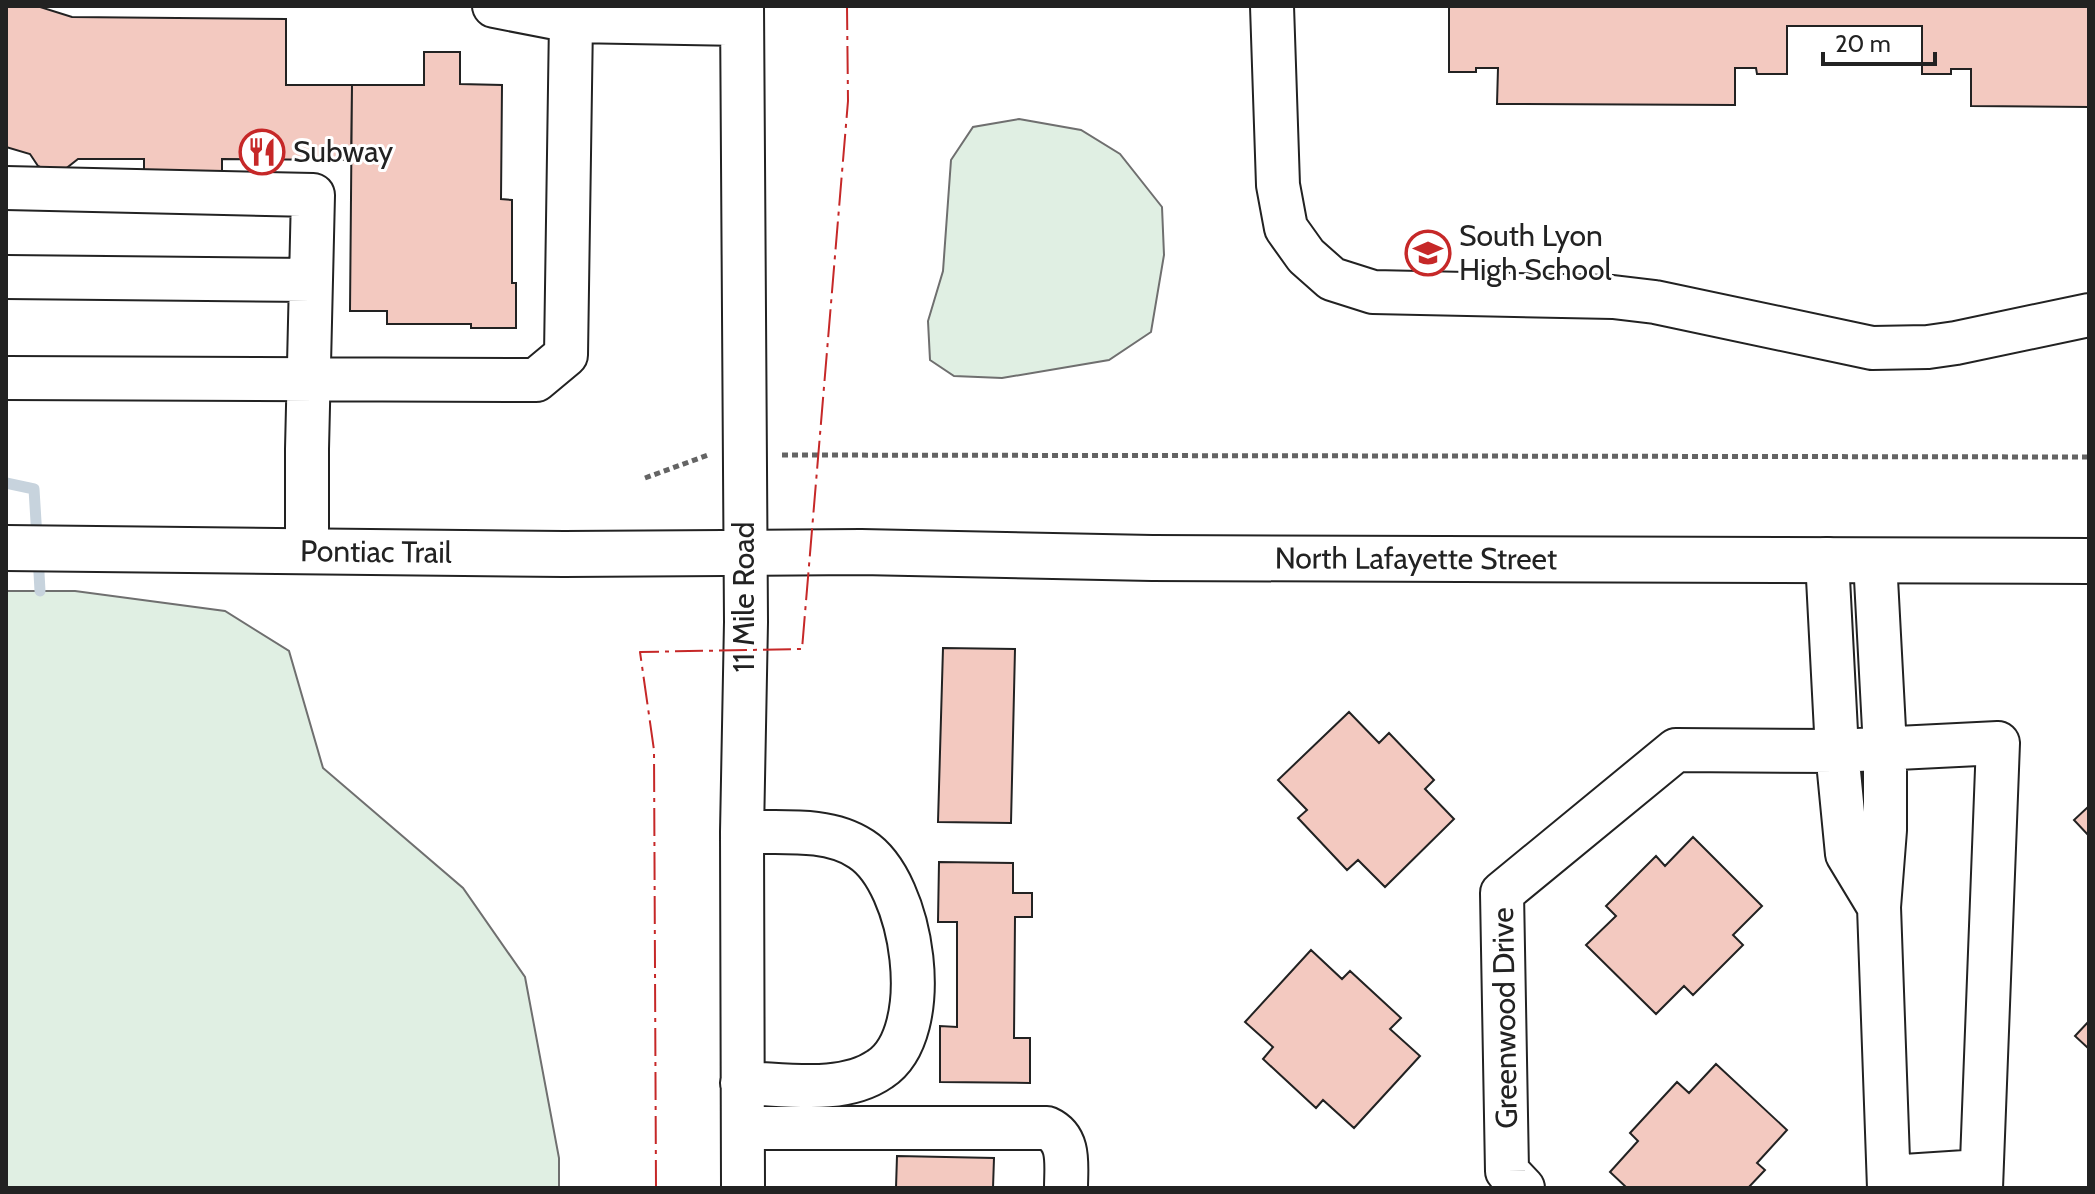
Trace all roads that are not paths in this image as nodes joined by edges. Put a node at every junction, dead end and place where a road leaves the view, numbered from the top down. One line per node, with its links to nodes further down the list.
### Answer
1 (494, 6): 4 (street)
2 (1272, 6): 8 (street)
3 (742, 15): 4 (street); 13 (street, 11 Mile Road)
4 (571, 21): 10 (street)
5 (6, 188): 7 (street)
6 (6, 277): 7 (street)
7 (311, 280): 10 (street)
8 (2089, 315)
9 (6, 378): 10 (street)
10 (308, 379): 12 (street)
11 (6, 548): 12 (main road, Pontiac Trail)
12 (307, 551): 13 (main road, Pontiac Trail)
13 (744, 552): 14 (main road, North Lafayette Street); 19 (street, 11 Mile Road)
14 (1827, 559): 15 (main road, North Lafayette Street); 18 (street)
15 (1875, 560): 16 (main road, North Lafayette Street); 17 (street)
16 (2089, 561)
17 (1885, 748): 18 (street, Greenwood Drive); 20 (street); 23 (street, Greenwood Drive)
18 (1837, 751): 20 (street); 27 (street, Greenwood Drive)
19 (742, 832): 21 (street, 11 Mile Road); 21 (street)
20 (1879, 907): 24 (street)
21 (742, 1083): 22 (street, 11 Mile Road)
22 (743, 1128): 25 (street, 11 Mile Road); 26 (street)
23 (1981, 1179): 24 (street)
24 (1889, 1182)
25 (743, 1188)
26 (1066, 1188)
27 (1523, 1188)

